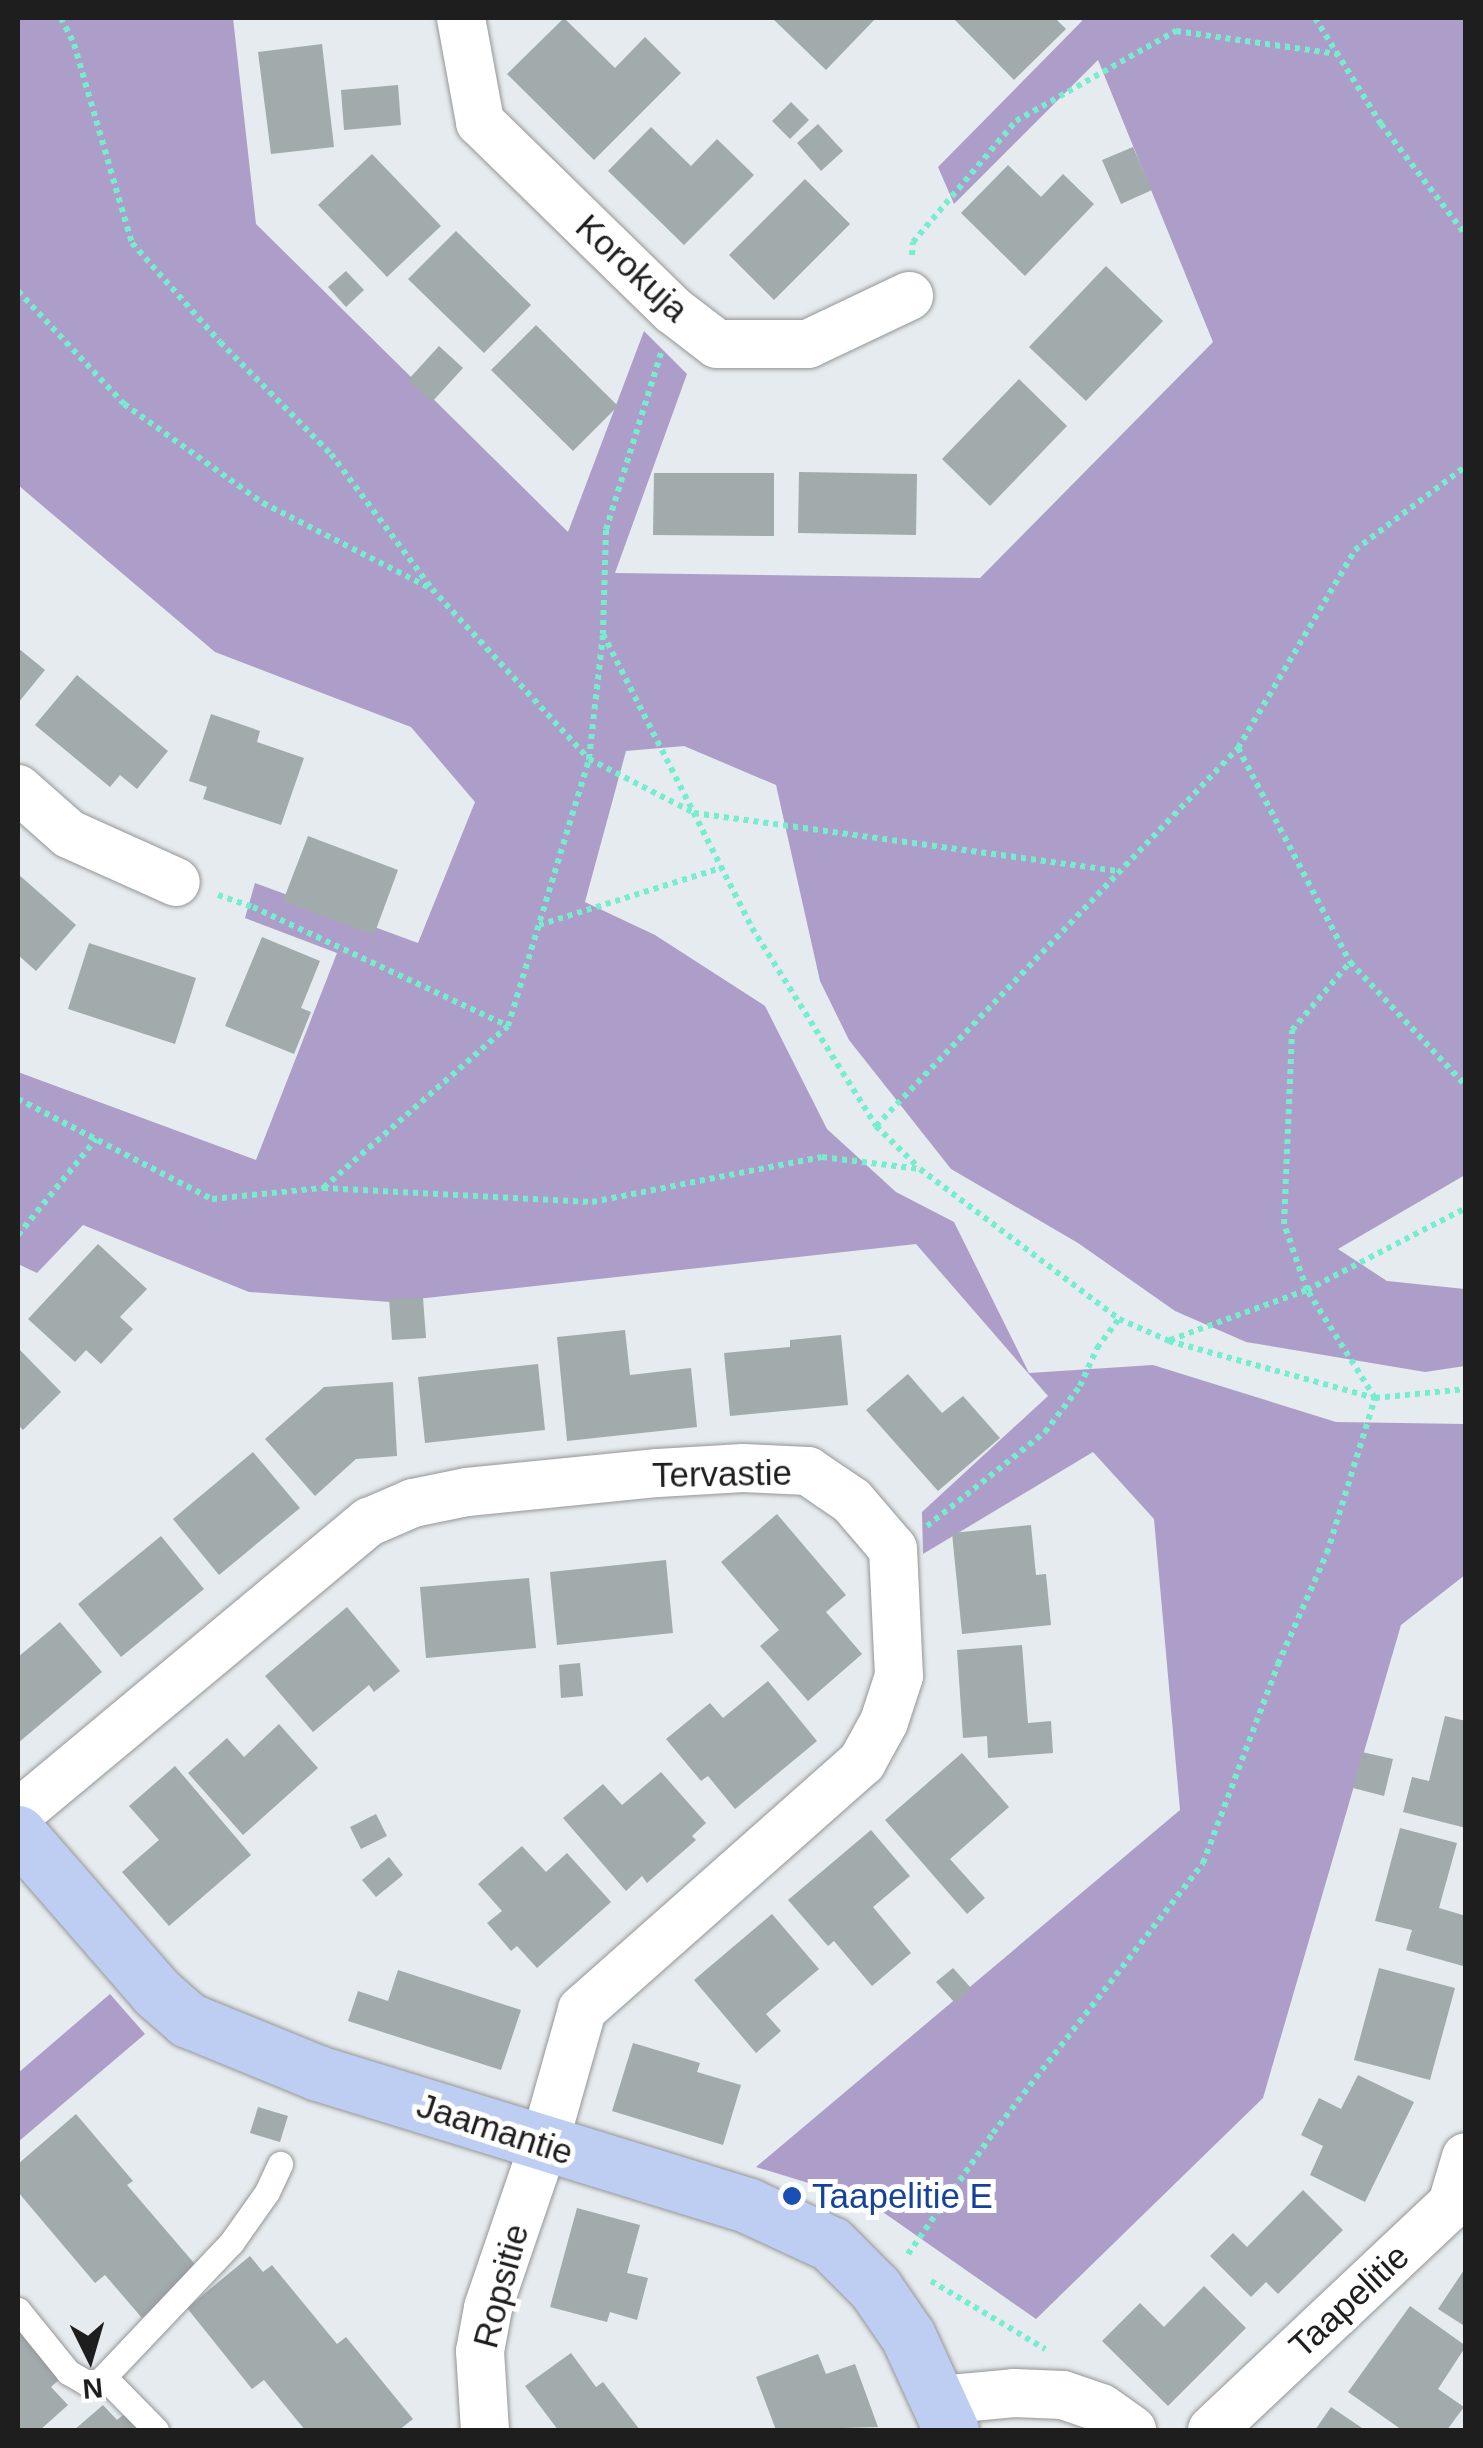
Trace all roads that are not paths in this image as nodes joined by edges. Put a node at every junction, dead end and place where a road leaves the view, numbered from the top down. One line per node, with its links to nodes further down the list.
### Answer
1 (460, 18): 2 (street, Korokuja)
2 (909, 296)
3 (18, 789): 4 (street)
4 (176, 882)
5 (18, 1814): 7 (street, Tervastie)
6 (18, 1833): 7 (street, Jaamantie)
7 (544, 2144): 12 (street, Jaamantie); 14 (street, Ropsitie)
8 (1466, 2158): 16 (street, Taapelitie)
9 (280, 2164): 11 (lane)
10 (18, 2310): 11 (lane)
11 (104, 2376): 13 (lane)
12 (946, 2415): 15 (street)
13 (156, 2430)
14 (485, 2430)
15 (1132, 2430)
16 (1212, 2430)

